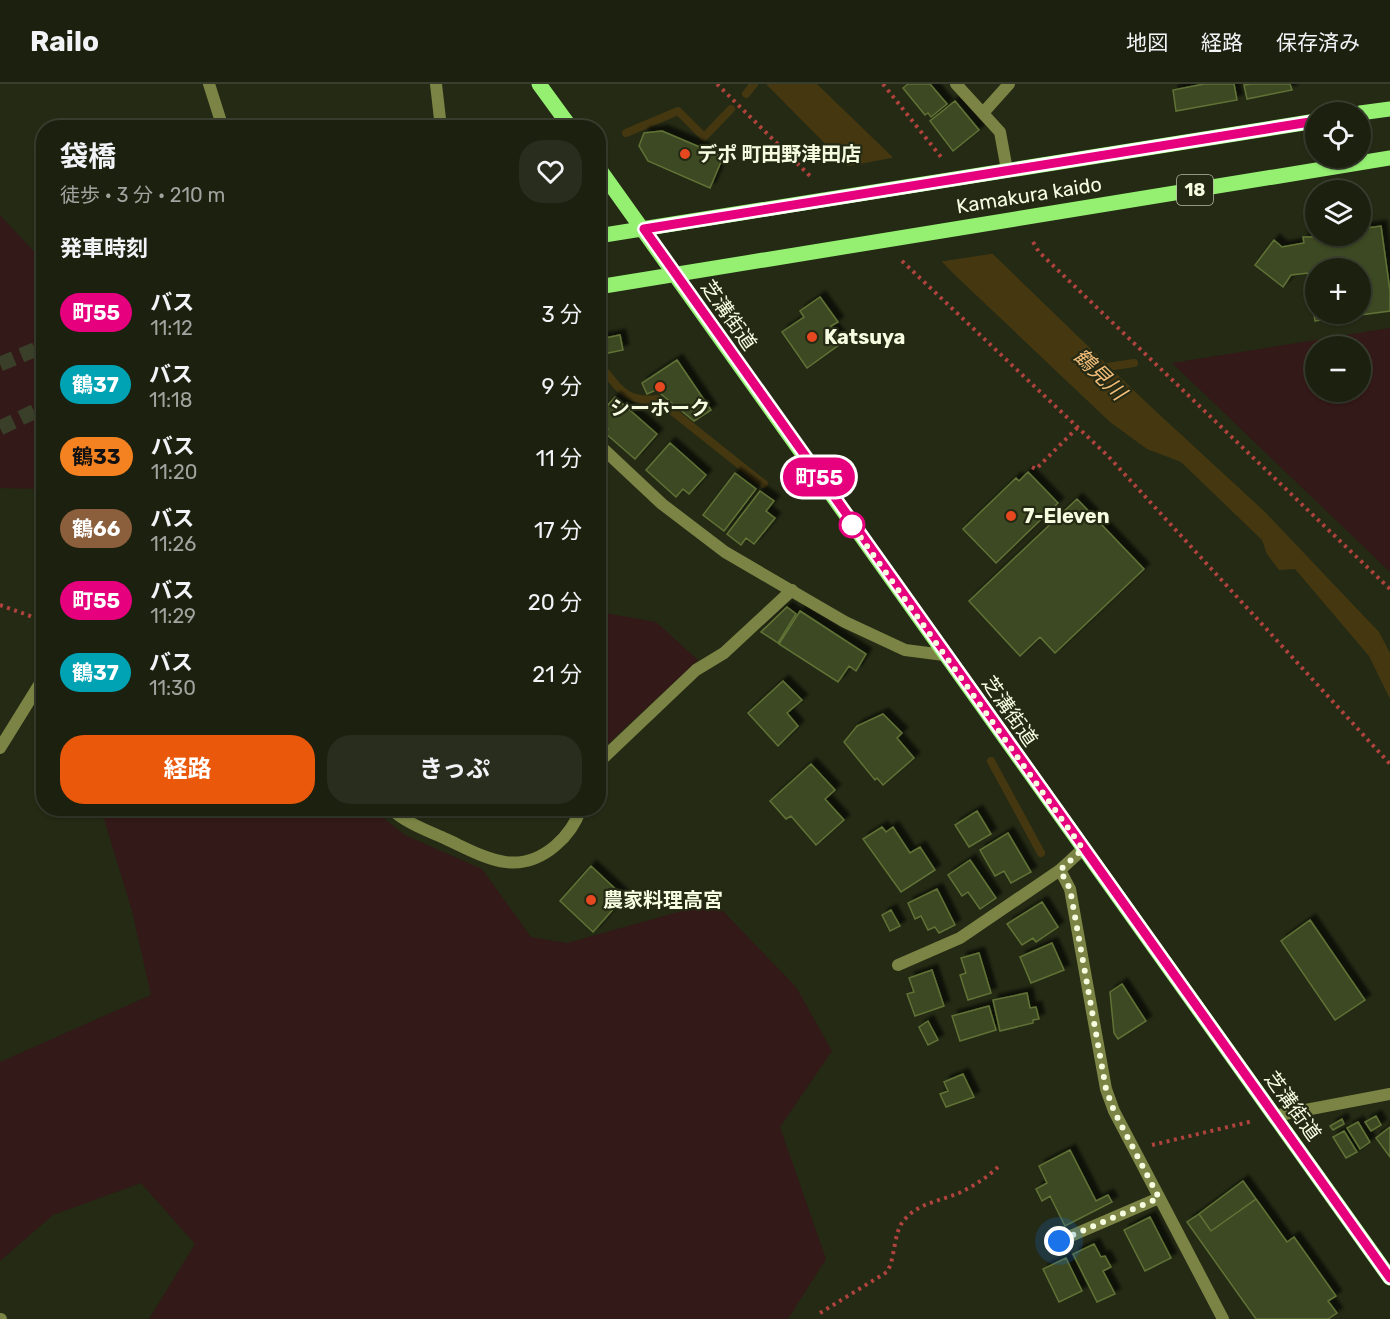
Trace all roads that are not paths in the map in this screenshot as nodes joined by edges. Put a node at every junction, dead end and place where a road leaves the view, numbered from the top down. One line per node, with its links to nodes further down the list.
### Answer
1 (209, 84): 9 (street)
2 (436, 84): 10 (street)
3 (539, 84): 11 (main road)
4 (956, 84): 8 (street)
5 (1009, 84): 8 (street)
6 (1390, 109): 7 (main road)
7 (1371, 112)
8 (983, 113): 14 (street)
9 (220, 120)
10 (440, 120)
11 (564, 120)
12 (1305, 123): 14 (main road, Kamakura kaido)
13 (1390, 158): 18 (main road, Kamakura kaido / 18)
14 (1007, 170): 16 (main road, Kamakura kaido)
15 (606, 177): 16 (main road, 芝溝街道)
16 (644, 229): 17 (main road, Kamakura kaido); 18 (main road, 芝溝街道)
17 (606, 235)
18 (675, 275): 19 (main road, 18); 22 (main road, 芝溝街道)
19 (606, 286)
20 (606, 452): 21 (street)
21 (792, 590): 22 (street); 25 (street)
22 (944, 655): 28 (main road, 芝溝街道)
23 (36, 690): 24 (street)
24 (0, 748)
25 (606, 755)
26 (399, 816): 27 (street)
27 (579, 816)
28 (1083, 849): 29 (street); 32 (main road, 芝溝街道)
29 (1060, 870): 30 (street); 33 (street)
30 (898, 965)
31 (1390, 1094): 32 (street)
32 (1274, 1116): 35 (main road, 芝溝街道)
33 (1159, 1198): 34 (street); 36 (street)
34 (1059, 1241)
35 (1390, 1278)
36 (1222, 1319)

